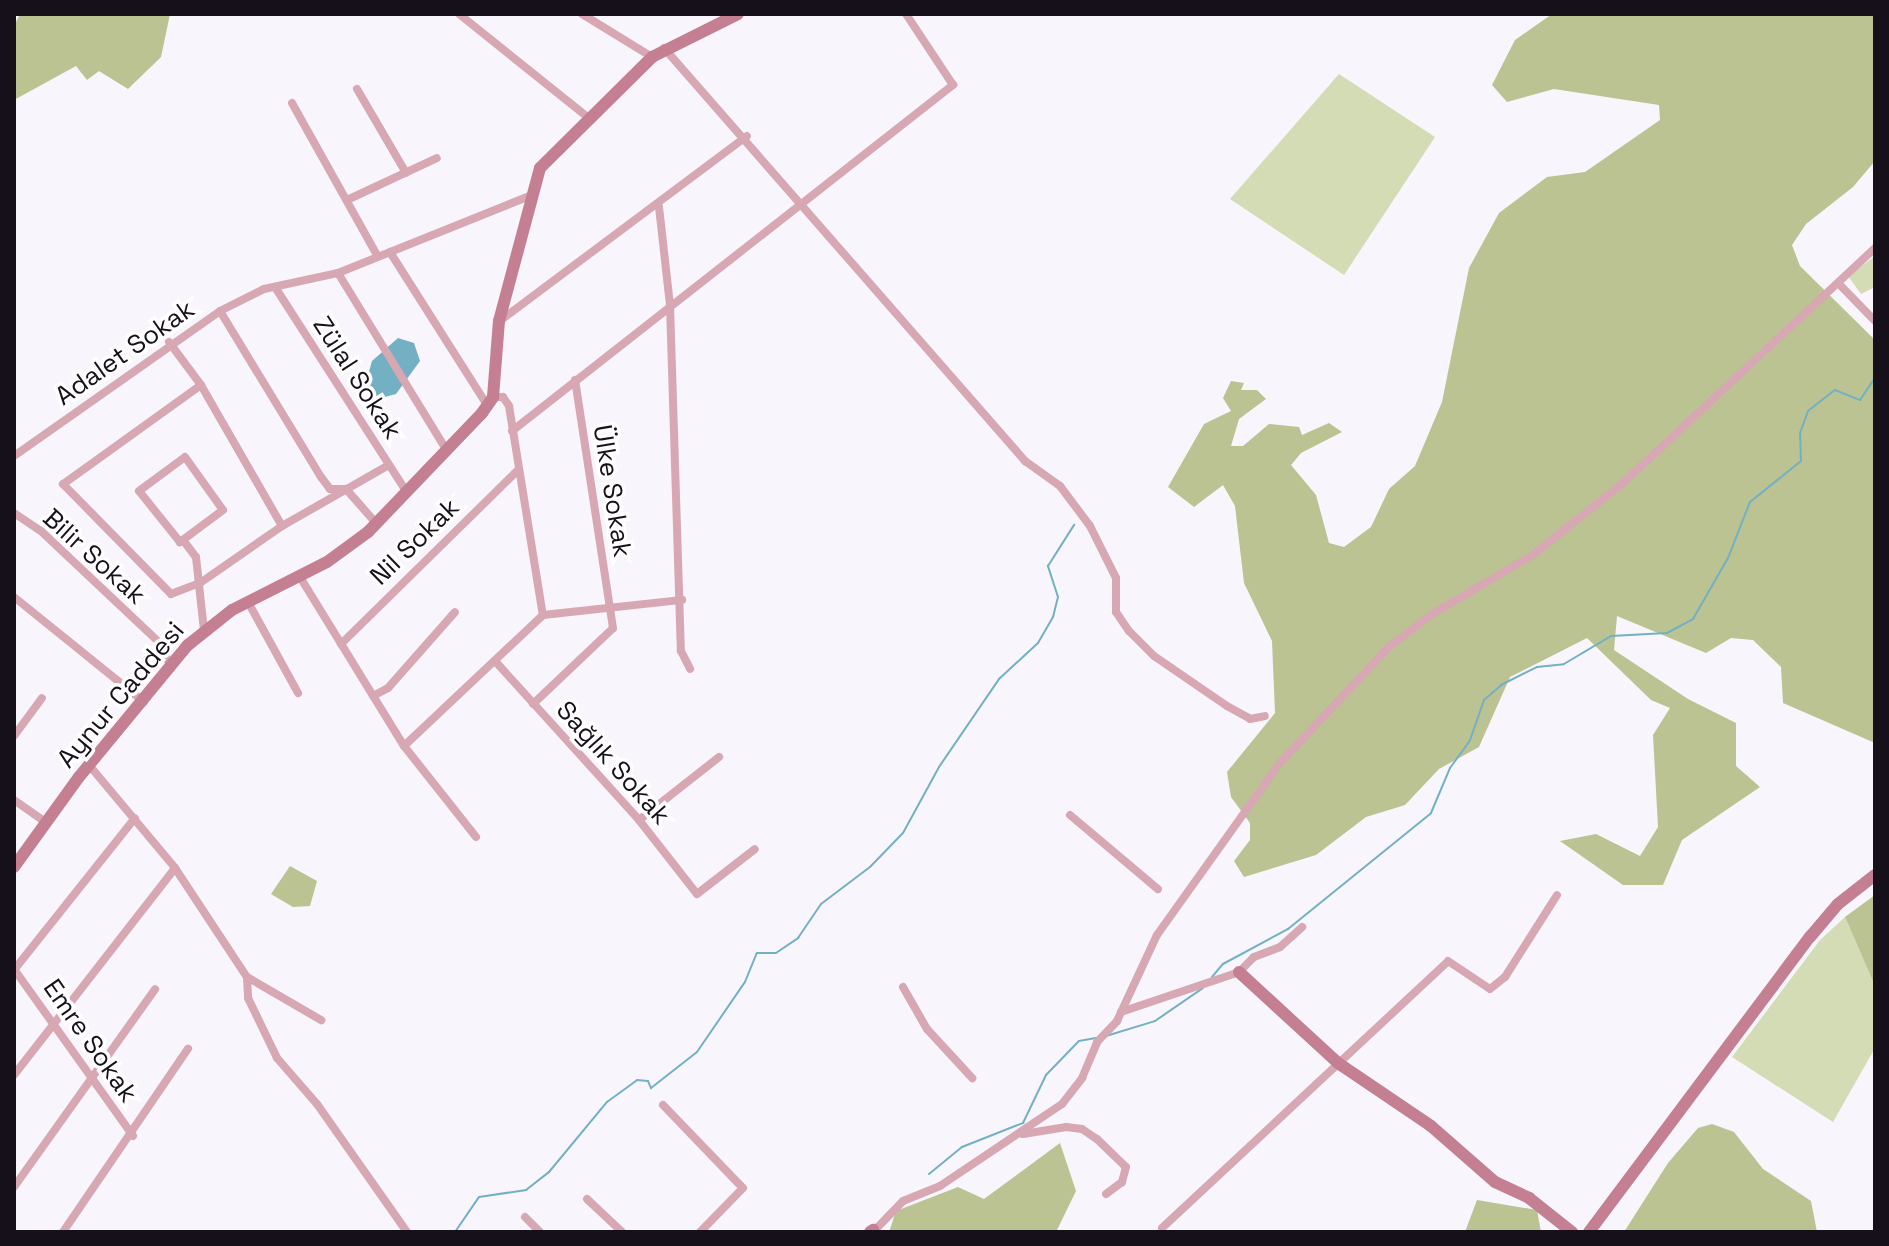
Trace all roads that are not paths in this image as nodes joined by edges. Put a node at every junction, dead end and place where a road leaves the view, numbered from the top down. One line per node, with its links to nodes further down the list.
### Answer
1 (459, 14): 9 (street)
2 (582, 14): 6 (street)
3 (738, 14): 5 (street)
4 (906, 14): 15 (street)
5 (664, 48): 6 (street); 10 (street)
6 (652, 57): 9 (street)
7 (357, 89): 12 (street)
8 (292, 103): 14 (street)
9 (589, 118): 13 (street)
10 (747, 136): 15 (street); 16 (street)
11 (437, 158): 12 (street)
12 (406, 173): 14 (street)
13 (532, 195): 18 (street, Adalet Sokak); 25 (street)
14 (347, 200): 19 (street)
15 (802, 201): 23 (street); 60 (street)
16 (659, 207): 23 (street); 25 (street)
17 (1875, 248): 21 (street)
18 (390, 252): 19 (street, Adalet Sokak); 30 (street)
19 (378, 257): 20 (street, Adalet Sokak)
20 (338, 273): 22 (street, Adalet Sokak); 32 (street)
21 (1839, 284): 26 (street); 83 (street)
22 (275, 287): 24 (street, Adalet Sokak); 34 (street, Zülal Sokak)
23 (670, 305): 28 (street); 45 (street)
24 (220, 311): 27 (street, Adalet Sokak); 36 (street)
25 (499, 321): 30 (street)
26 (1875, 321)
27 (169, 342): 29 (street); 33 (street, Adalet Sokak)
28 (575, 380): 31 (street); 47 (street, Ülke Sokak)
29 (201, 385): 40 (street); 43 (street)
30 (490, 401): 31 (street); 32 (street, Aynur Caddesi)
31 (512, 431): 35 (street)
32 (446, 449): 37 (street, Aynur Caddesi)
33 (14, 456)
34 (389, 465): 36 (street); 37 (street, Zülal Sokak)
35 (518, 470): 49 (street); 51 (street, Nil Sokak)
36 (346, 489): 39 (street); 40 (street)
37 (406, 491): 39 (street, Aynur Caddesi)
38 (14, 513): 54 (street, Bilir Sokak)
39 (376, 523): 42 (street, Aynur Caddesi)
40 (282, 526): 43 (street)
41 (183, 540): 41 (street); 43 (street)
42 (300, 577): 46 (street, Aynur Caddesi); 51 (street)
43 (200, 583): 50 (street)
44 (14, 597): 58 (street)
45 (682, 600): 47 (street); 53 (street)
46 (248, 602): 50 (street, Aynur Caddesi); 55 (street)
47 (610, 608): 49 (street); 59 (street)
48 (455, 612): 56 (street)
49 (543, 615): 52 (street)
50 (204, 631): 54 (street, Aynur Caddesi)
51 (341, 644): 56 (street)
52 (495, 661): 59 (street, Sağlık Sokak); 62 (street)
53 (690, 669)
54 (171, 670): 58 (street, Aynur Caddesi)
55 (298, 693)
56 (373, 696): 62 (street)
57 (42, 698): 61 (street)
58 (145, 702): 64 (street, Aynur Caddesi)
59 (533, 704): 68 (street, Sağlık Sokak)
60 (1265, 716)
61 (14, 736)
62 (404, 746): 70 (street)
63 (719, 757): 68 (street)
64 (89, 765): 67 (street); 69 (street, Aynur Caddesi)
65 (14, 800): 69 (street)
66 (1070, 815): 75 (street)
67 (135, 818): 73 (street); 78 (street)
68 (639, 820): 71 (street, Sağlık Sokak)
69 (46, 822): 72 (street, Aynur Caddesi)
70 (476, 837)
71 (755, 849)
72 (14, 867)
73 (175, 868): 80 (street); 85 (street)
74 (1875, 875): 106 (street)
75 (1158, 889)
76 (1557, 895): 87 (street)
77 (1302, 927): 79 (street)
78 (14, 969): 85 (street, Emre Sokak)
79 (1239, 972): 83 (street); 87 (street)
80 (247, 977): 84 (street); 101 (street)
81 (903, 987): 89 (street)
82 (155, 989): 90 (street)
83 (1121, 1012): 92 (street)
84 (321, 1020)
85 (54, 1026): 88 (street); 90 (street, Emre Sokak)
86 (188, 1049): 93 (street)
87 (1338, 1063): 98 (street); 105 (street)
88 (14, 1075)
89 (972, 1078)
90 (93, 1079): 93 (street, Emre Sokak); 94 (street)
91 (663, 1105): 104 (street)
92 (1023, 1134): 95 (street); 99 (street)
93 (133, 1136): 100 (street)
94 (14, 1187)
95 (1106, 1194)
96 (587, 1199): 103 (street)
97 (525, 1217): 102 (street)
98 (1162, 1228)
99 (872, 1231)
100 (63, 1232)
101 (407, 1232)
102 (540, 1232)
103 (622, 1232)
104 (700, 1232)
105 (1572, 1232)
106 (1589, 1232)

